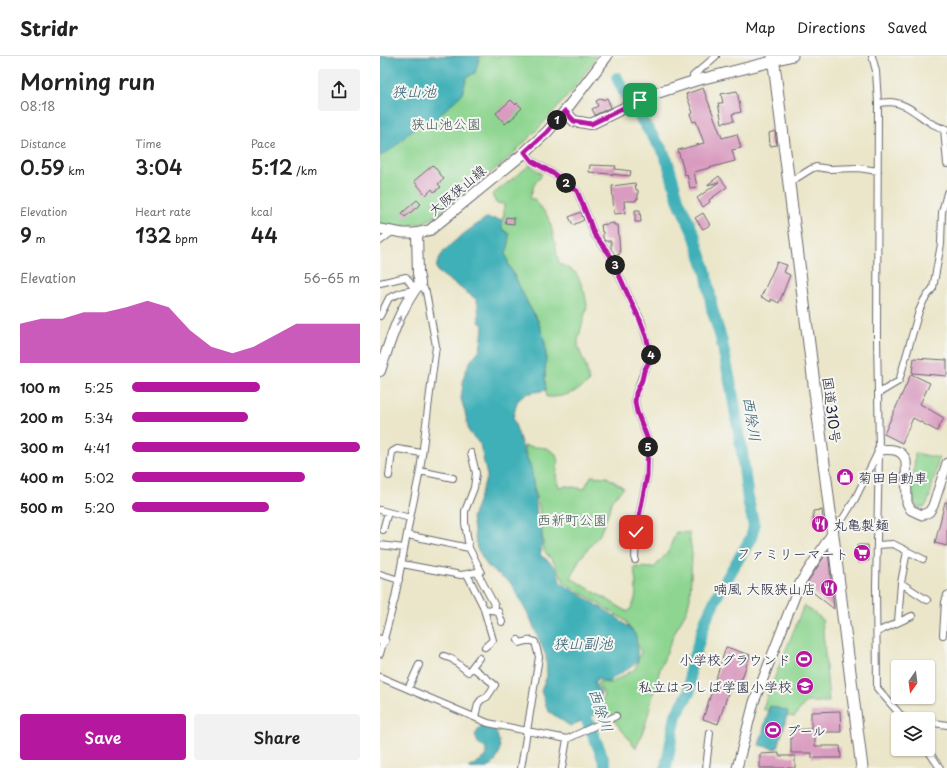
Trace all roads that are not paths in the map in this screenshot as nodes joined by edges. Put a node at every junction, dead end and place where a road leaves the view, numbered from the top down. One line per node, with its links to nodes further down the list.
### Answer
1 (607, 56): 8 (main road, 大阪狭山線)
2 (716, 56): 6 (street)
3 (793, 56): 5 (street)
4 (872, 56): 7 (street)
5 (773, 59): 6 (main road); 13 (highway, 国道310号)
6 (694, 81): 8 (main road)
7 (878, 103): 9 (street); 12 (street)
8 (565, 111): 10 (main road, 大阪狭山線)
9 (946, 128): 11 (street)
10 (525, 152): 18 (main road, 大阪狭山線); 44 (street)
11 (947, 164)
12 (878, 171): 13 (street); 24 (street)
13 (789, 181): 36 (highway, 国道310号)
14 (947, 193): 15 (street)
15 (945, 206): 24 (street)
16 (380, 229): 17 (street)
17 (393, 231): 18 (street); 19 (street)
18 (417, 233): 21 (main road)
19 (380, 241)
20 (380, 283): 21 (street)
21 (418, 287): 22 (street); 23 (main road, one-way to 21); 27 (street)
22 (380, 316)
23 (380, 368)
24 (879, 393): 25 (street)
25 (879, 450): 28 (street); 36 (street); 39 (street)
26 (472, 453): 41 (street)
27 (422, 454): 29 (street); 30 (street)
28 (947, 463)
29 (420, 471): 31 (street); 34 (street)
30 (388, 476)
31 (453, 478)
32 (380, 510): 33 (street)
33 (388, 512): 34 (street); 35 (street)
34 (410, 518): 37 (street)
35 (383, 530)
36 (833, 532): 83 (street); 84 (highway, 国道310号)
37 (407, 536): 40 (street); 41 (street)
38 (380, 545): 40 (street)
39 (877, 545): 42 (street); 58 (street)
40 (404, 548): 45 (street)
41 (469, 548): 46 (street)
42 (907, 551): 43 (street); 50 (street)
43 (923, 559)
44 (635, 560)
45 (402, 564): 48 (street); 49 (street)
46 (477, 572): 48 (street); 53 (street)
47 (380, 574): 49 (street)
48 (467, 574): 54 (street)
49 (399, 580): 61 (street)
50 (901, 583): 52 (street); 57 (street)
51 (947, 595): 59 (street)
52 (927, 600)
53 (495, 606)
54 (484, 609): 56 (street); 62 (street)
55 (912, 616): 57 (street)
56 (502, 622)
57 (898, 622): 58 (street)
58 (877, 632): 71 (street)
59 (943, 635)
60 (518, 640): 76 (street)
61 (382, 641): 63 (street)
62 (485, 647)
63 (380, 654)
64 (444, 656): 67 (street)
65 (479, 658): 67 (street)
66 (418, 665): 70 (street)
67 (470, 669): 69 (street); 73 (street)
68 (380, 677): 70 (street)
69 (464, 678)
70 (408, 689): 73 (street)
71 (898, 712)
72 (616, 716): 78 (street)
73 (475, 717): 76 (street)
74 (935, 723): 75 (street)
75 (947, 725)
76 (526, 731): 78 (street); 80 (street)
77 (710, 734): 82 (street)
78 (567, 738): 81 (street)
79 (932, 756): 85 (street)
80 (521, 768)
81 (562, 768)
82 (706, 768)
83 (737, 768)
84 (862, 768)
85 (940, 768)

